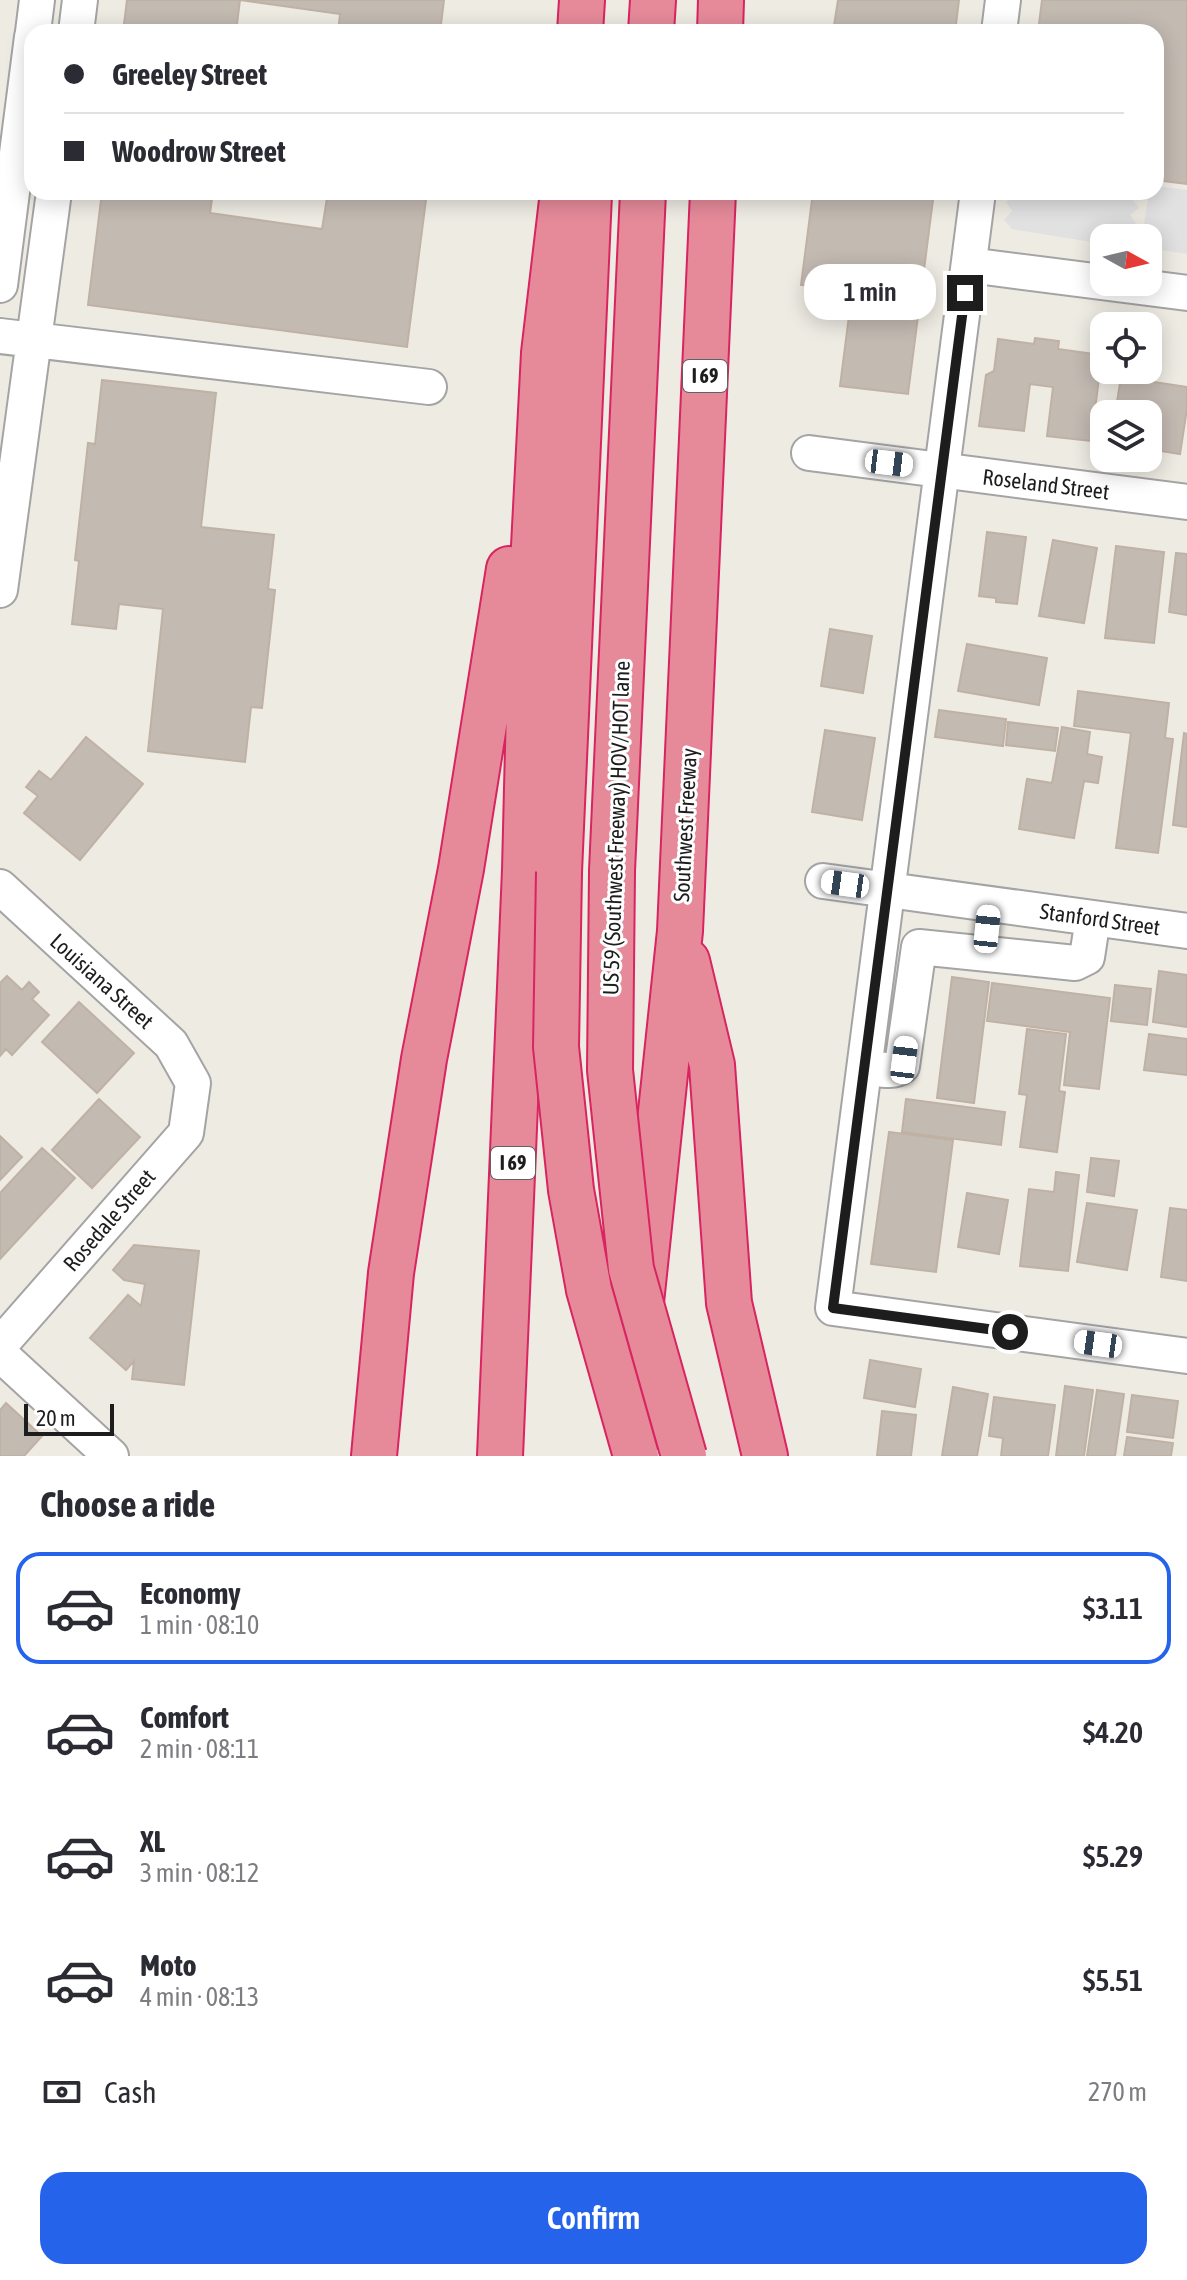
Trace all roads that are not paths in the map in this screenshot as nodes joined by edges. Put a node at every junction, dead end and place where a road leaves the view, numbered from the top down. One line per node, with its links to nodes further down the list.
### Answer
1 (37, 0): 7 (street)
2 (80, 0): 8 (street)
3 (582, 0): 9 (highway)
4 (653, 0): 10 (highway)
5 (721, 0): 11 (highway)
6 (1003, 0): 12 (street)
7 (33, 24)
8 (77, 24)
9 (580, 24)
10 (652, 24)
11 (720, 24)
12 (1000, 24)
13 (24, 81): 14 (street)
14 (6, 186): 22 (street)
15 (53, 200): 25 (street)
16 (562, 200): 26 (highway, I 69)
17 (589, 200): 32 (highway)
18 (643, 200): 57 (highway, US 59 (Southwest Freeway) HOV/HOT lane, bridge)
19 (713, 200): 39 (highway, Southwest Freeway / I 69)
20 (977, 200): 21 (street)
21 (969, 265): 23 (street); 29 (street)
22 (0, 285)
23 (1187, 293)
24 (0, 336): 25 (street)
25 (34, 339): 27 (street); 31 (street)
26 (544, 353): 32 (highway, I 69); 53 (highway)
27 (429, 387)
28 (809, 453): 29 (street, Roseland Street)
29 (942, 470): 30 (street, Roseland Street); 35 (street)
30 (1187, 502)
31 (0, 590)
32 (542, 871): 54 (highway, I 69); 56 (highway, bridge)
33 (823, 881): 35 (street, Stanford Street)
34 (0, 887): 48 (street, Louisiana Street)
35 (888, 891): 36 (street, Stanford Street); 41 (street)
36 (990, 904): 37 (street, Stanford Street); 43 (street)
37 (1038, 911): 38 (street, Stanford Street); 44 (street)
38 (1093, 918): 40 (street, Stanford Street); 44 (street)
39 (680, 931): 55 (highway, Southwest Freeway / I 69); 58 (highway)
40 (1187, 931)
41 (882, 942): 42 (street); 45 (street)
42 (919, 947): 43 (street); 46 (street)
43 (984, 953): 44 (street)
44 (1033, 959)
45 (873, 1003): 46 (street); 47 (street)
46 (910, 1008): 47 (street)
47 (865, 1067): 51 (street)
48 (193, 1083): 49 (street, Rosedale Street)
49 (0, 1345)
50 (0, 1354): 52 (street)
51 (1187, 1356)
52 (111, 1456)
53 (374, 1456)
54 (500, 1456)
55 (625, 1456)
56 (636, 1456)
57 (684, 1456)
58 (765, 1456)

